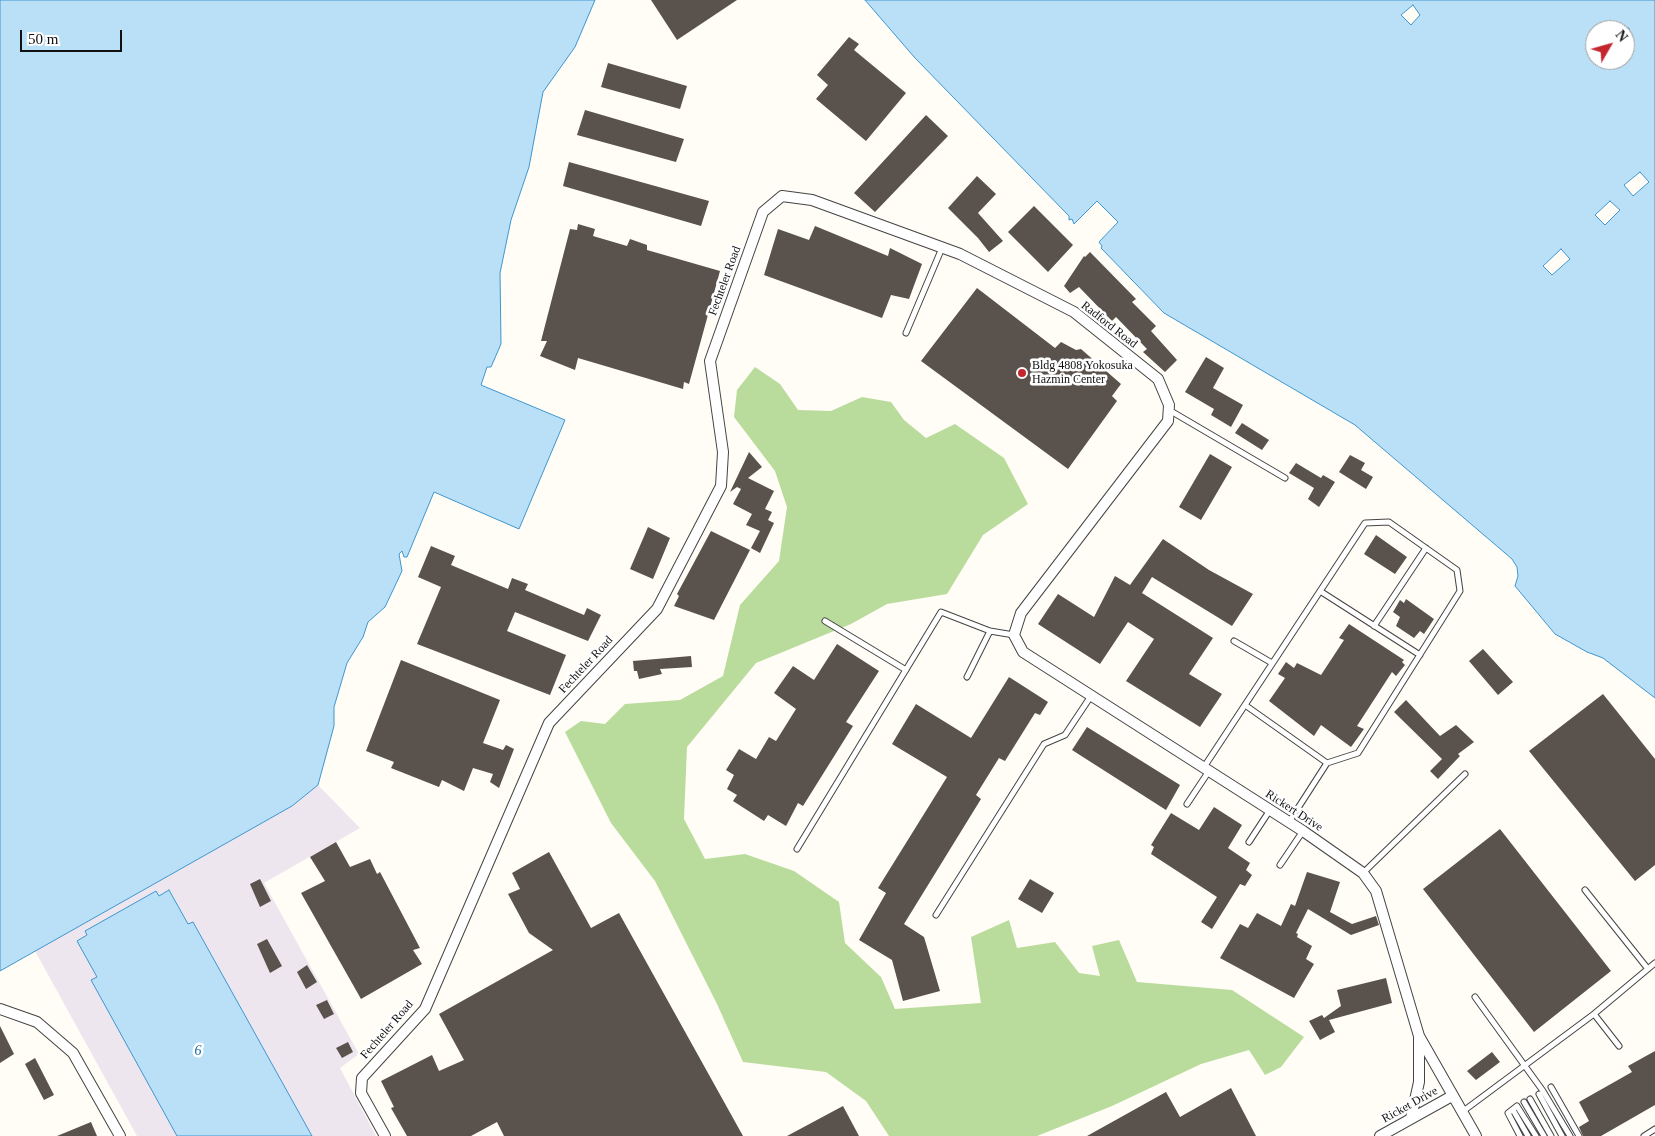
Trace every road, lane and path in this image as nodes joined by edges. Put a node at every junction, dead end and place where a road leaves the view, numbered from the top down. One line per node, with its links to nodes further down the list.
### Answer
1 (782, 196): 2 (street, Radford Road); 48 (street, Fechteler Road)
2 (942, 248): 3 (lane); 4 (street, Radford Road)
3 (906, 333)
4 (1169, 410): 5 (lane); 11 (street)
5 (1285, 478)
6 (1426, 548): 7 (lane); 9 (lane); 13 (lane)
7 (1320, 591): 9 (lane); 14 (lane)
8 (825, 621): 15 (lane)
9 (1374, 626): 13 (lane)
10 (990, 632): 11 (lane); 15 (lane); 16 (lane)
11 (1014, 635): 17 (street, Rickert Drive)
12 (1234, 641): 14 (lane)
13 (1420, 655): 19 (lane)
14 (1272, 664): 18 (lane)
15 (906, 670): 27 (lane)
16 (967, 677)
17 (1092, 696): 20 (street, Rickert Drive); 31 (lane)
18 (1245, 705): 19 (lane); 20 (lane)
19 (1327, 763): 24 (lane)
20 (1206, 769): 22 (lane); 23 (street, Rickert Drive)
21 (1465, 774): 29 (lane)
22 (1186, 804)
23 (1270, 810): 24 (street, Rickert Drive); 26 (lane)
24 (1289, 822): 25 (street, Rickert Drive)
25 (1303, 831): 28 (lane); 29 (street, Rickert Drive)
26 (1249, 842)
27 (797, 849)
28 (1280, 865)
29 (1363, 873): 37 (street, Rickert Drive)
30 (1584, 890): 33 (lane)
31 (936, 915)
32 (1655, 963): 33 (lane)
33 (1648, 969): 36 (lane)
34 (1475, 996): 39 (lane)
35 (0, 1009): 47 (street)
36 (1594, 1014): 38 (lane); 39 (lane)
37 (1419, 1036): 42 (street, Rickert Drive); 45 (street)
38 (1619, 1046)
39 (1524, 1066): 44 (lane); 57 (lane)
40 (1551, 1087): 58 (lane)
41 (1538, 1094): 56 (lane)
42 (1452, 1096): 44 (street, Rickert Drive); 45 (street, Ricket Drive)
43 (1513, 1110): 51 (lane); 52 (lane); 53 (lane)
44 (1462, 1112): 50 (street, Rickert Drive)
45 (1411, 1118): 49 (street, Ricket Drive)
46 (1655, 1130): 59 (lane)
47 (120, 1136)
48 (385, 1136)
49 (1380, 1136)
50 (1476, 1136)
51 (1520, 1136)
52 (1528, 1136)
53 (1536, 1136)
54 (1544, 1136): 55 (lane)
55 (1551, 1136)
56 (1562, 1136)
57 (1570, 1136)
58 (1579, 1136)
59 (1644, 1136)

